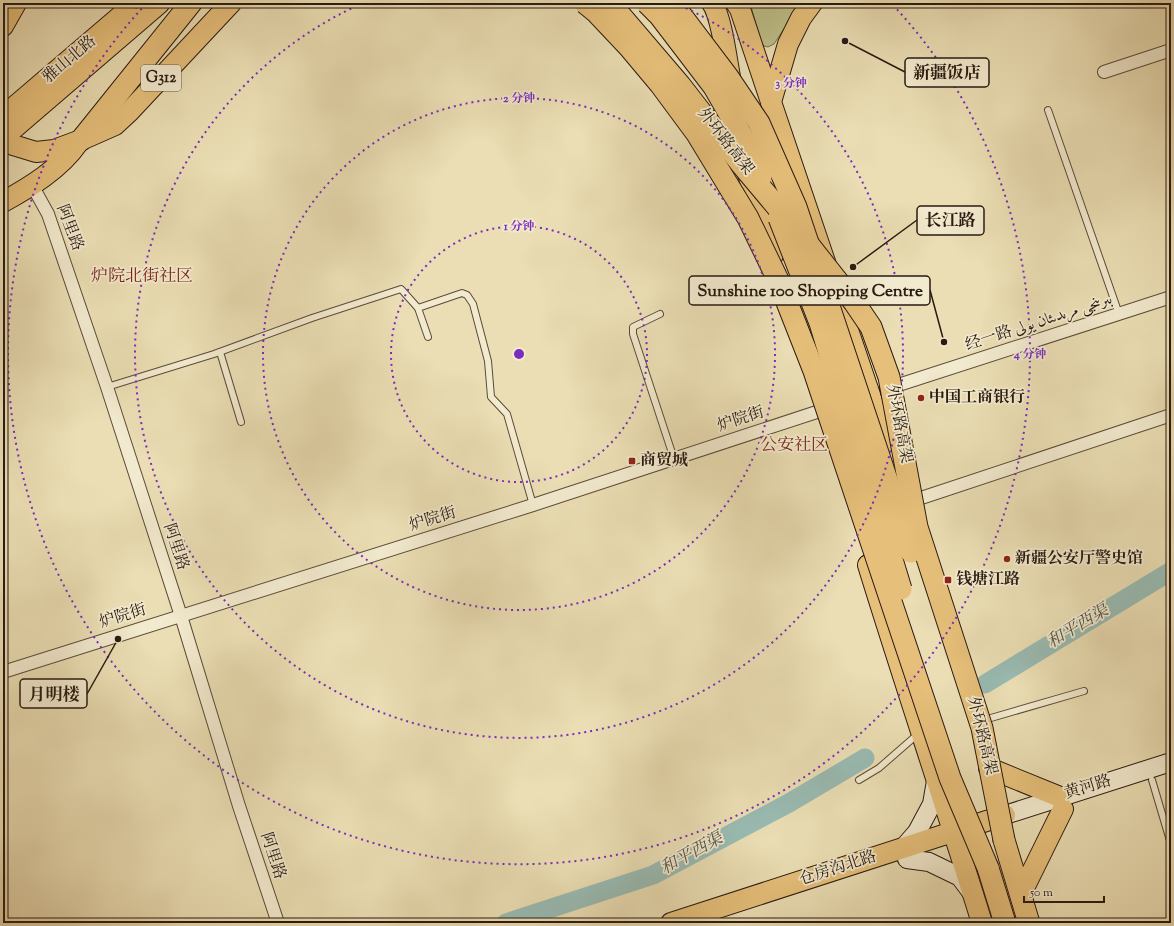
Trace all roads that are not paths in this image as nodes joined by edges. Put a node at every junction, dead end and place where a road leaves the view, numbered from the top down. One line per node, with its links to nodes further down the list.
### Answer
1 (16, 3): 12 (main road)
2 (137, 3): 17 (highway, 雅山北路)
3 (159, 3): 18 (highway)
4 (191, 3): 19 (highway)
5 (231, 3): 19 (main road, G312)
6 (585, 3): 52 (highway, 外环路高架, bridge)
7 (610, 3): 48 (highway, 外环路高架, bridge)
8 (736, 3): 15 (main road)
9 (812, 3): 15 (main road)
10 (714, 5): 30 (main road)
11 (656, 6): 48 (highway, bridge); 52 (highway, bridge)
12 (3, 26)
13 (1171, 50): 14 (street)
14 (1104, 72)
15 (772, 102): 29 (main road)
16 (1048, 110): 25 (lane)
17 (3, 117)
18 (3, 138): 19 (main road)
19 (81, 140): 20 (main road, G312)
20 (32, 185): 21 (main road, G312); 28 (street, 阿里路)
21 (3, 202)
22 (1171, 297): 25 (street, 经一路 بىرىنجى مرىدىئان يولى)
23 (418, 308): 26 (lane); 27 (lane); 35 (lane)
24 (660, 314): 33 (lane)
25 (1119, 314): 29 (street, 经一路 بىرىنجى مرىدىئان يولى)
26 (428, 337)
27 (220, 352): 28 (lane); 32 (lane)
28 (107, 388): 36 (street, 阿里路)
29 (870, 395): 30 (street, 炉院街); 34 (main road)
30 (822, 411): 33 (street, 炉院街); 40 (main road)
31 (1171, 415): 34 (street)
32 (241, 422)
33 (674, 459): 35 (street, 炉院街)
34 (903, 504): 39 (main road)
35 (534, 505): 36 (street, 炉院街)
36 (181, 616): 37 (street, 炉院街); 55 (street, 阿里路)
37 (3, 672)
38 (1084, 691): 39 (lane)
39 (974, 723): 42 (main road)
40 (920, 732): 44 (lane); 46 (main road)
41 (1171, 762): 47 (main road, 黄河路)
42 (989, 768): 47 (main road); 48 (main road)
43 (1171, 774): 45 (main road, 黄河路)
44 (859, 780)
45 (1152, 780): 47 (main road, 黄河路); 50 (lane)
46 (936, 781): 49 (main road); 51 (main road)
47 (1062, 803): 48 (main road, 黄河路); 53 (main road)
48 (1006, 827): 49 (main road, 仓房沟北路); 53 (main road); 60 (highway, 外环路高架)
49 (956, 837): 51 (main road, 仓房沟北路); 54 (main road)
50 (1171, 844)
51 (905, 854): 54 (main road); 56 (main road, 仓房沟北路); 57 (main road, 仓房沟北路)
52 (988, 868): 59 (highway, 外环路高架)
53 (1026, 884): 61 (main road)
54 (973, 895): 58 (main road)
55 (278, 923)
56 (671, 923)
57 (708, 923)
58 (982, 923)
59 (1005, 923)
60 (1029, 923)
61 (1039, 923)

